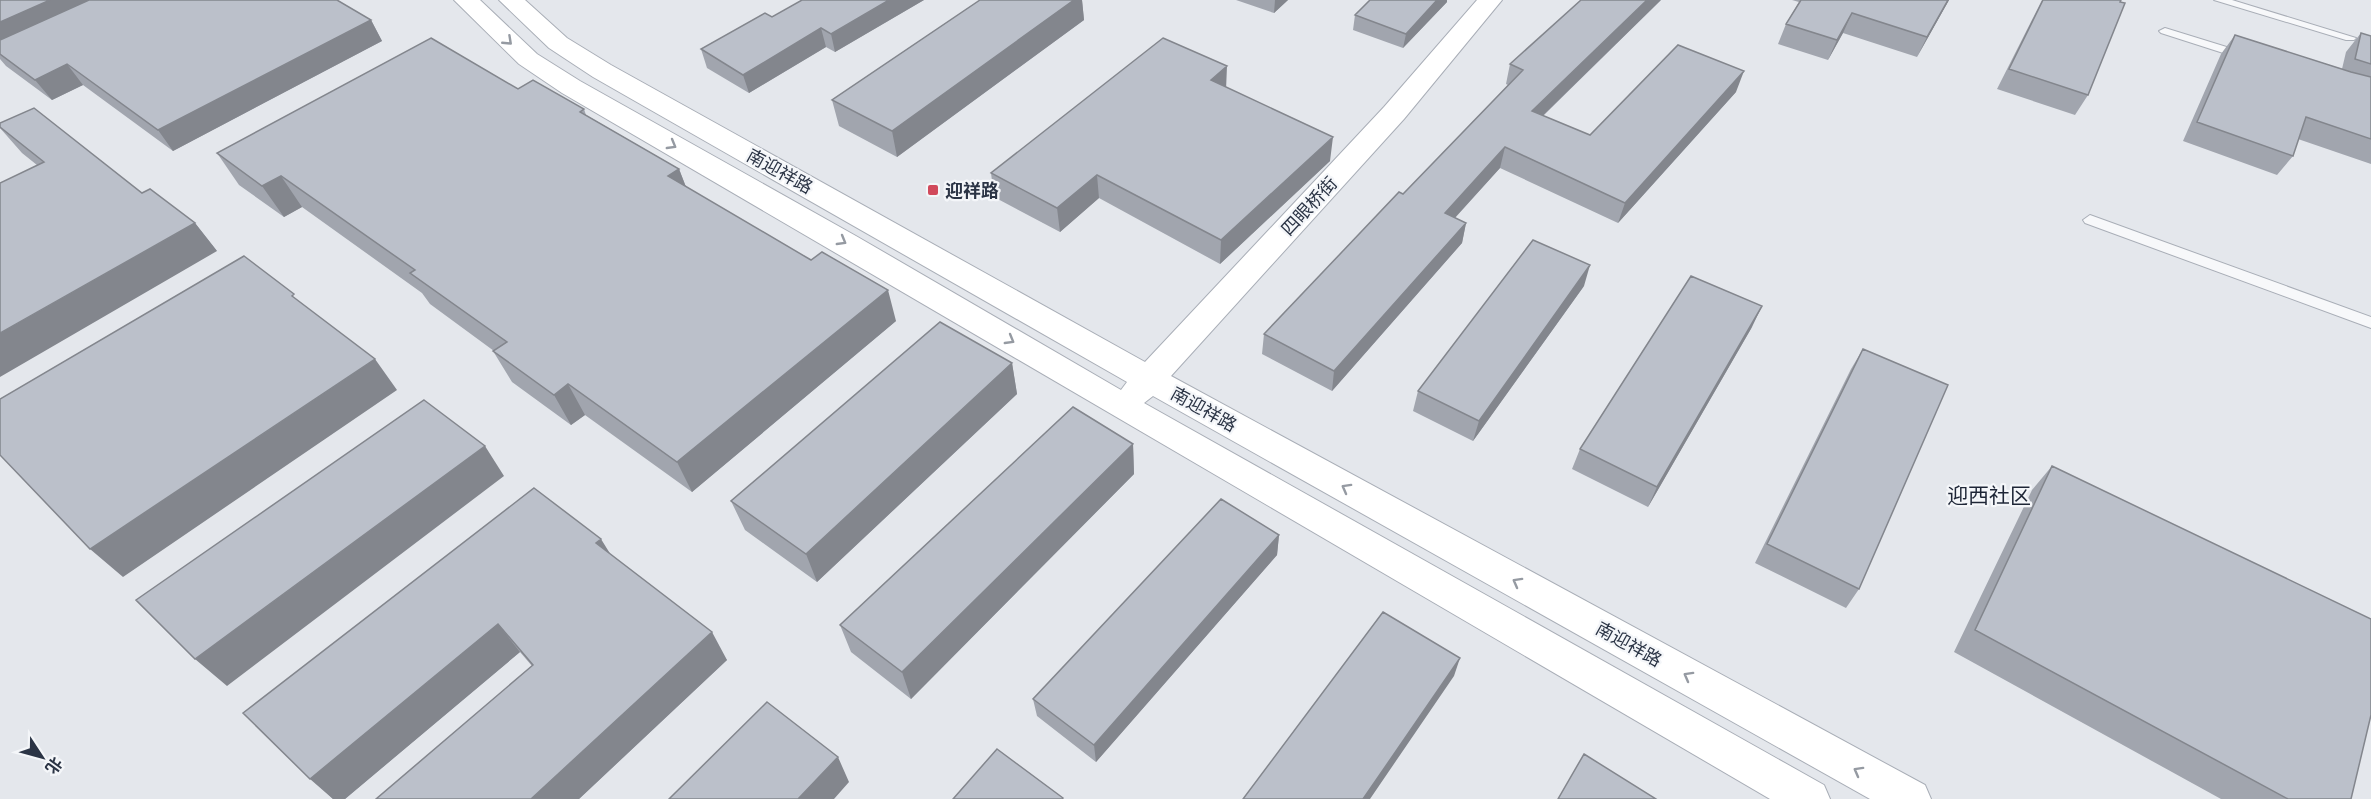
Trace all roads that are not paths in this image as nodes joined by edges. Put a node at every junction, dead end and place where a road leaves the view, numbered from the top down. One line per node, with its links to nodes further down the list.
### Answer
1 (466, 0): 11 (main road, 南迎祥路, one-way to 11)
2 (512, 0): 10 (main road, 南迎祥路)
3 (1490, 0): 10 (main road, 四眼桥街)
4 (2220, 0): 6 (lane)
5 (2165, 31): 7 (lane)
6 (2350, 38)
7 (2257, 59)
8 (2090, 220): 9 (lane)
9 (2371, 323)
10 (1149, 379): 11 (main road, 四眼桥街); 13 (main road, 南迎祥路, one-way to 10)
11 (1123, 407): 12 (main road, 南迎祥路)
12 (1809, 799)
13 (1910, 799)

